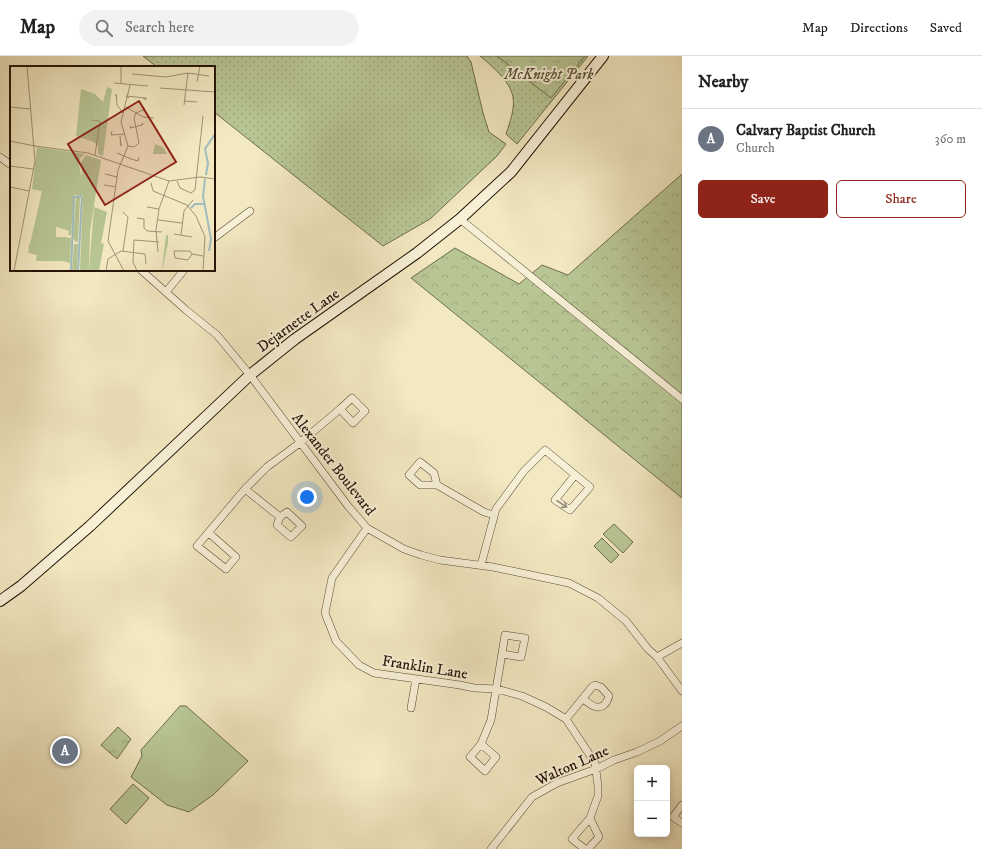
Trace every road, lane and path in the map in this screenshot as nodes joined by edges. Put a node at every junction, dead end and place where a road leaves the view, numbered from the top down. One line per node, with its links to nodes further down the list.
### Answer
1 (603, 56): 5 (main road, Dejarnette Lane)
2 (0, 157): 3 (street)
3 (10, 161)
4 (250, 211): 6 (street)
5 (460, 219): 10 (main road, Dejarnette Lane); 11 (street)
6 (215, 237)
7 (142, 271): 9 (street, Alexander Boulevard)
8 (183, 271): 9 (street)
9 (166, 292): 10 (street, Alexander Boulevard)
10 (250, 375): 13 (street, Alexander Boulevard); 22 (main road, Dejarnette Lane)
11 (682, 399)
12 (340, 409): 13 (street)
13 (301, 442): 16 (street); 19 (street, Alexander Boulevard)
14 (575, 475): 14 (street, one-way to 14); 17 (street)
15 (436, 485): 17 (street)
16 (245, 489): 18 (street); 20 (street)
17 (494, 515): 21 (street)
18 (280, 517)
19 (368, 528): 21 (street, Alexander Boulevard); 26 (street, Franklin Lane)
20 (209, 533): 20 (street)
21 (481, 565): 25 (street, Alexander Boulevard)
22 (0, 601)
23 (682, 643): 25 (street)
24 (502, 654): 27 (street)
25 (657, 657): 28 (street, Alexander Boulevard)
26 (416, 678): 27 (street, Franklin Lane); 30 (street)
27 (497, 689): 31 (street, Franklin Lane); 33 (street)
28 (682, 691)
29 (584, 699): 31 (street)
30 (411, 708)
31 (566, 719): 34 (street, Franklin Lane)
32 (682, 726): 34 (street, Walton Lane)
33 (481, 744)
34 (595, 766): 36 (street); 38 (street, Walton Lane)
35 (682, 805): 37 (street)
36 (590, 818): 39 (street); 39 (street)
37 (682, 823)
38 (491, 849)
39 (586, 849)

